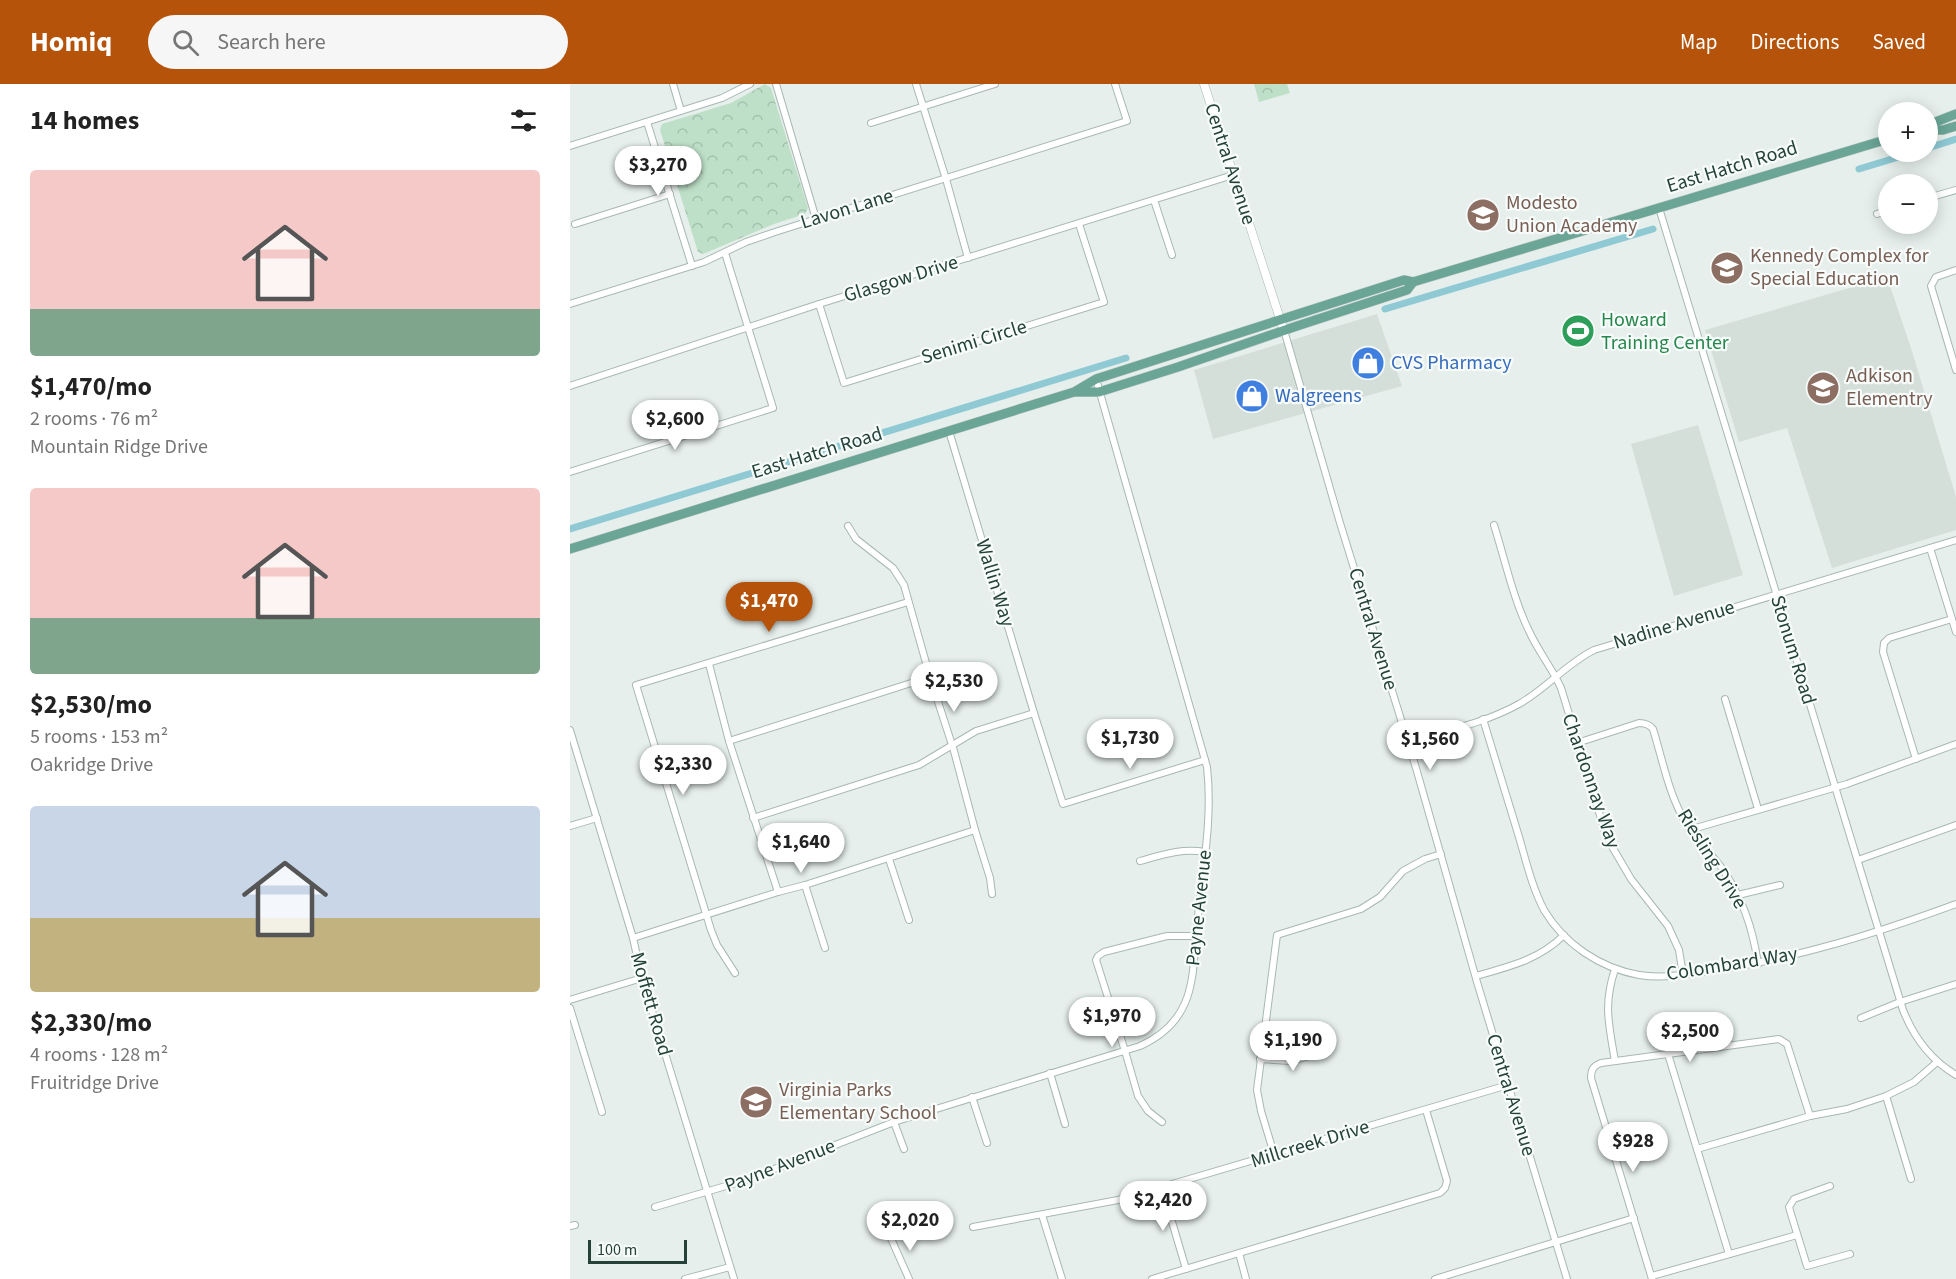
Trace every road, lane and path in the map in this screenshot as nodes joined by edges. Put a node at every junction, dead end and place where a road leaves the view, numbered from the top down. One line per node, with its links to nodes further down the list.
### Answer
1 (673, 84): 9 (street)
2 (750, 84): 9 (street)
3 (776, 84): 25 (street)
4 (916, 84): 8 (street)
5 (994, 84): 8 (street)
6 (1115, 84): 19 (street, Lavon Lane)
7 (1204, 84): 18 (street, Central Avenue)
8 (923, 106): 13 (street); 19 (street)
9 (681, 111): 12 (street)
10 (1956, 114): 11 (main road)
11 (1938, 121)
12 (647, 122): 17 (street); 21 (street)
13 (872, 123)
14 (1956, 126): 15 (main road)
15 (1938, 130)
16 (1878, 142): 24 (main road, East Hatch Road)
17 (570, 146)
18 (1233, 175): 23 (street, Glasgow Drive); 36 (street, Central Avenue)
19 (946, 179): 25 (street, Lavon Lane); 30 (street)
20 (1956, 190): 22 (street)
21 (669, 194): 26 (street); 31 (street)
22 (1938, 195)
23 (1154, 200): 27 (street, Glasgow Drive); 29 (street)
24 (1659, 208): 33 (main road, East Hatch Road); 52 (street, Stonum Road)
25 (816, 219): 28 (street, Lavon Lane)
26 (575, 224)
27 (1079, 224): 30 (street, Glasgow Drive); 35 (street, Senimi Circle)
28 (725, 253): 31 (street, Lavon Lane); 37 (street)
29 (1172, 255)
30 (968, 258): 35 (street, Glasgow Drive)
31 (692, 266): 34 (street, Lavon Lane)
32 (1956, 270): 39 (street)
33 (1413, 282): 36 (main road, East Hatch Road); 38 (main road, East Hatch Road)
34 (570, 304)
35 (819, 304): 37 (street, Glasgow Drive)
36 (1281, 321): 38 (street, Central Avenue); 41 (main road, East Hatch Road)
37 (749, 329): 42 (street, Glasgow Drive); 46 (street)
38 (1284, 330): 44 (main road, East Hatch Road); 64 (street, Central Avenue)
39 (1955, 361): 40 (street)
40 (1956, 370)
41 (1096, 380): 43 (main road, East Hatch Road); 44 (street, Payne Avenue)
42 (570, 386)
43 (1074, 392): 44 (main road, East Hatch Road); 45 (main road, East Hatch Road)
44 (1099, 392): 69 (street, Payne Avenue)
45 (949, 431): 51 (main road, East Hatch Road); 60 (street, Wallin Way)
46 (570, 472)
47 (848, 525): 53 (street)
48 (1494, 525): 57 (street, Chardonnay Way)
49 (1956, 540): 50 (street, Nadine Avenue)
50 (1930, 548): 52 (street, Nadine Avenue); 54 (street)
51 (570, 549)
52 (1776, 594): 57 (street, Nadine Avenue); 70 (street, Stonum Road)
53 (908, 602): 56 (street); 58 (street)
54 (1952, 619): 55 (street); 68 (street)
55 (1956, 632)
56 (709, 664): 63 (street); 89 (street)
57 (1556, 676): 61 (street, Nadine Avenue); 65 (street, Chardonnay Way)
58 (930, 677): 63 (street); 67 (street)
59 (1725, 699): 71 (street)
60 (1034, 713): 67 (street); 69 (street, Wallin Way)
61 (1483, 719): 64 (street, Nadine Avenue); 92 (street, Colombard Way)
62 (570, 729): 72 (street, Moffett Road)
63 (729, 741): 73 (street)
64 (1408, 742): 79 (street, Central Avenue)
65 (1577, 742): 77 (street, Riesling Drive); 99 (street, Chardonnay Way)
66 (1956, 744): 68 (street)
67 (952, 745): 73 (street); 76 (street)
68 (1916, 759): 70 (street)
69 (1204, 760): 78 (street, Payne Avenue)
70 (1835, 786): 71 (street); 81 (street, Stonum Road)
71 (1758, 809): 77 (street)
72 (597, 818): 75 (street); 94 (street, Moffett Road)
73 (753, 818): 85 (street)
74 (1956, 825): 81 (street)
75 (570, 826)
76 (975, 830): 80 (street); 86 (street)
77 (1689, 830): 87 (street, Riesling Drive)
78 (1204, 852): 82 (street); 93 (street, Payne Avenue)
79 (1441, 854): 100 (street, Central Avenue); 110 (street)
80 (889, 859): 83 (street); 90 (street)
81 (1858, 860): 91 (street, Stonum Road)
82 (1140, 861)
83 (805, 885): 85 (street); 95 (street)
84 (1780, 885): 87 (street)
85 (778, 892): 89 (street)
86 (992, 894)
87 (1738, 895): 96 (street, Riesling Drive)
88 (1956, 904): 91 (street, Colombard Way)
89 (707, 915): 94 (street); 98 (street)
90 (909, 920)
91 (1880, 932): 96 (street, Colombard Way); 104 (street, Stonum Road)
92 (1564, 935): 97 (street, Colombard Way); 100 (street)
93 (1196, 936): 107 (street, Payne Avenue); 107 (street)
94 (633, 938): 101 (street, Moffett Road)
95 (825, 948)
96 (1758, 964): 99 (street, Colombard Way)
97 (1615, 969): 99 (street, Colombard Way); 111 (street)
98 (735, 973)
99 (1683, 975)
100 (1476, 976): 115 (street, Central Avenue)
101 (642, 978): 103 (street); 131 (street, Moffett Road)
102 (1956, 984): 104 (street)
103 (570, 1000)
104 (1900, 1002): 106 (street); 112 (street, Stonum Road)
105 (570, 1008): 119 (street)
106 (1861, 1018)
107 (1125, 1051): 113 (street, Payne Avenue); 122 (street)
108 (1324, 1052): 110 (street)
109 (1668, 1054): 111 (street); 120 (street); 126 (street)
110 (1260, 1059): 127 (street)
111 (1615, 1061): 134 (street)
112 (1937, 1062): 114 (street, Stonum Road); 116 (street)
113 (1050, 1073): 117 (street, Payne Avenue); 123 (street)
114 (1956, 1075)
115 (1508, 1085): 118 (street, Millcreek Drive); 138 (street, Central Avenue)
116 (1886, 1096): 120 (street); 128 (street)
117 (972, 1097): 121 (street, Payne Avenue); 124 (street)
118 (1426, 1110): 127 (street, Millcreek Drive); 139 (street)
119 (602, 1112)
120 (1810, 1116): 126 (street)
121 (894, 1122): 125 (street); 131 (street, Payne Avenue)
122 (1162, 1122)
123 (1065, 1124)
124 (987, 1143)
125 (904, 1149)
126 (1697, 1149): 140 (street)
127 (1274, 1154): 130 (street, Millcreek Drive)
128 (1911, 1179)
129 (1830, 1186): 137 (street)
130 (1162, 1188): 133 (street, Millcreek Drive); 143 (street)
131 (707, 1192): 132 (street, Payne Avenue); 142 (street, Moffett Road)
132 (655, 1207)
133 (1042, 1215): 135 (street, Millcreek Drive); 148 (street)
134 (1634, 1218): 138 (street); 144 (street)
135 (973, 1227)
136 (889, 1234): 147 (street)
137 (1797, 1235): 140 (street); 141 (street)
138 (1555, 1242): 151 (street); 152 (street, Central Avenue)
139 (1239, 1253): 143 (street); 150 (street)
140 (1729, 1254): 144 (street)
141 (1850, 1254)
142 (730, 1268): 145 (street); 146 (street, Moffett Road)
143 (1186, 1269): 149 (street)
144 (1652, 1277)
145 (685, 1279)
146 (734, 1279)
147 (909, 1279)
148 (1062, 1279)
149 (1152, 1279)
150 (1246, 1279)
151 (1435, 1279)
152 (1567, 1279)

